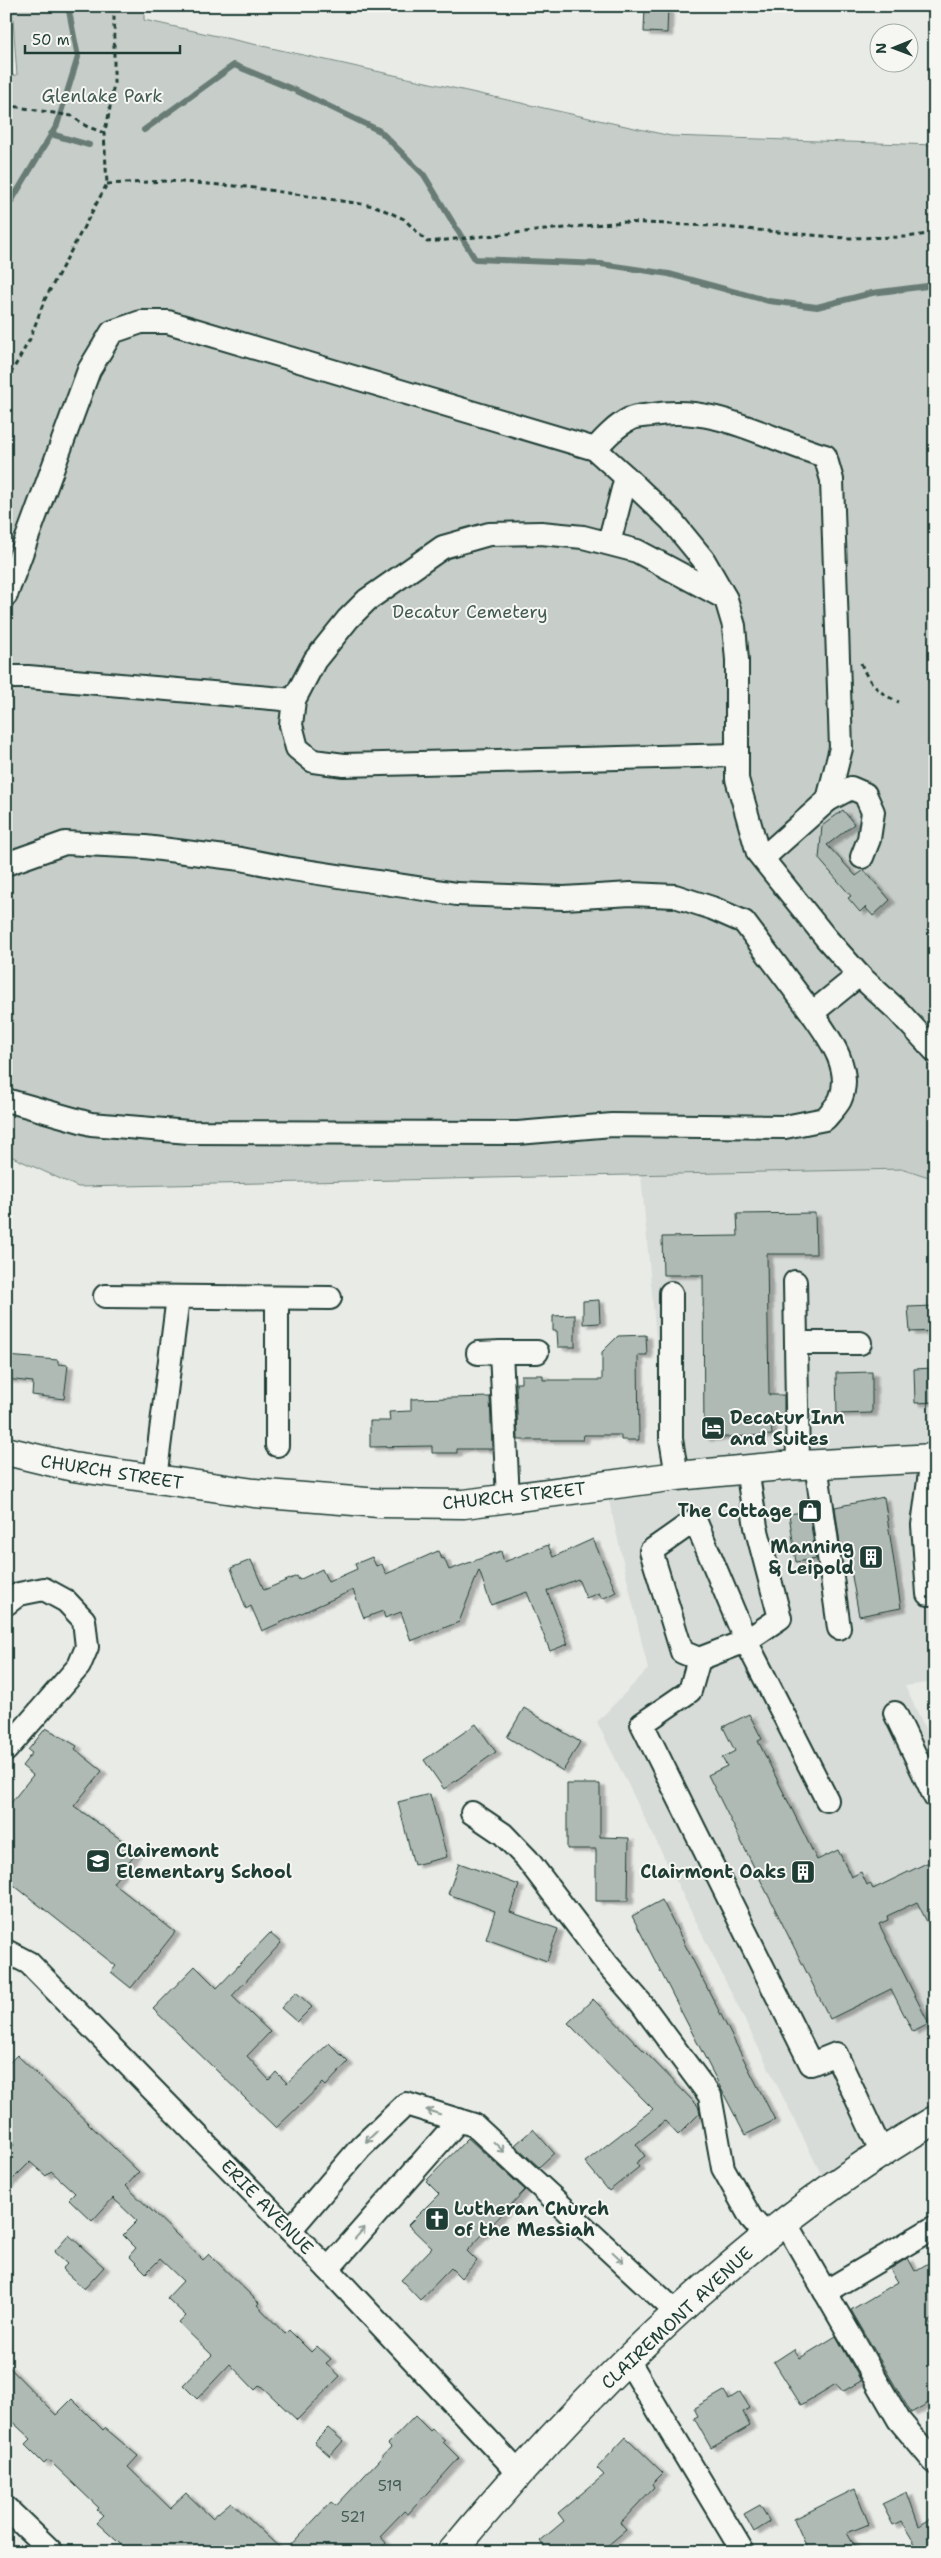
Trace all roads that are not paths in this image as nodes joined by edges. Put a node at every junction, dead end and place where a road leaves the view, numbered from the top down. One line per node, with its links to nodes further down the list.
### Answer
1 (595, 449): 2 (street); 4 (street); 9 (street)
2 (626, 477): 3 (street); 5 (street)
3 (608, 543): 5 (street); 7 (street)
4 (6, 595)
5 (726, 599): 8 (street)
6 (6, 677): 7 (street)
7 (294, 700): 8 (street)
8 (736, 755): 11 (street)
9 (828, 800): 10 (street); 11 (street)
10 (862, 857)
11 (763, 858): 13 (street)
12 (6, 864): 14 (street)
13 (858, 975): 14 (street); 15 (street)
14 (812, 1012): 16 (street)
15 (935, 1051)
16 (6, 1100)
17 (795, 1282): 23 (street)
18 (671, 1293): 33 (street)
19 (104, 1296): 20 (street)
20 (178, 1297): 21 (street); 34 (street)
21 (277, 1298): 22 (street); 28 (street)
22 (330, 1298)
23 (796, 1343): 24 (street); 31 (street)
24 (860, 1343)
25 (500, 1352): 26 (street); 27 (street); 35 (street)
26 (537, 1352)
27 (478, 1353)
28 (277, 1445)
29 (6, 1451): 34 (main road, CHURCH STREET)
30 (933, 1458): 31 (main road, CHURCH STREET); 36 (street)
31 (807, 1464): 32 (main road, CHURCH STREET); 38 (street)
32 (748, 1469): 33 (main road, CHURCH STREET); 39 (street)
33 (677, 1476): 35 (main road, CHURCH STREET)
34 (155, 1479): 35 (main road, CHURCH STREET)
35 (508, 1499)
36 (928, 1594)
37 (6, 1604): 42 (street)
38 (838, 1628)
39 (746, 1641): 40 (street); 40 (street); 44 (street)
40 (699, 1659): 49 (street)
41 (895, 1713): 43 (street)
42 (6, 1750)
43 (935, 1797)
44 (827, 1800)
45 (472, 1813): 51 (street)
46 (6, 1951): 52 (street, ERIE AVENUE)
47 (459, 2120): 52 (street, one-way to 52); 53 (street, one-way to 47); 55 (street, one-way to 55)
48 (935, 2120): 49 (main road, CLAIREMONT AVENUE)
49 (882, 2154): 51 (main road, CLAIREMONT AVENUE)
50 (935, 2227): 54 (street)
51 (776, 2229): 54 (street); 55 (main road, CLAIREMONT AVENUE)
52 (290, 2230): 53 (street, ERIE AVENUE)
53 (328, 2269): 58 (street, ERIE AVENUE)
54 (825, 2292): 57 (street)
55 (677, 2314): 56 (main road, CLAIREMONT AVENUE)
56 (628, 2360): 58 (main road, CLAIREMONT AVENUE); 62 (street)
57 (935, 2463)
58 (519, 2474): 61 (main road, CLAIREMONT AVENUE)
59 (6, 2508): 60 (street)
60 (52, 2552)
61 (452, 2552)
62 (743, 2552)

